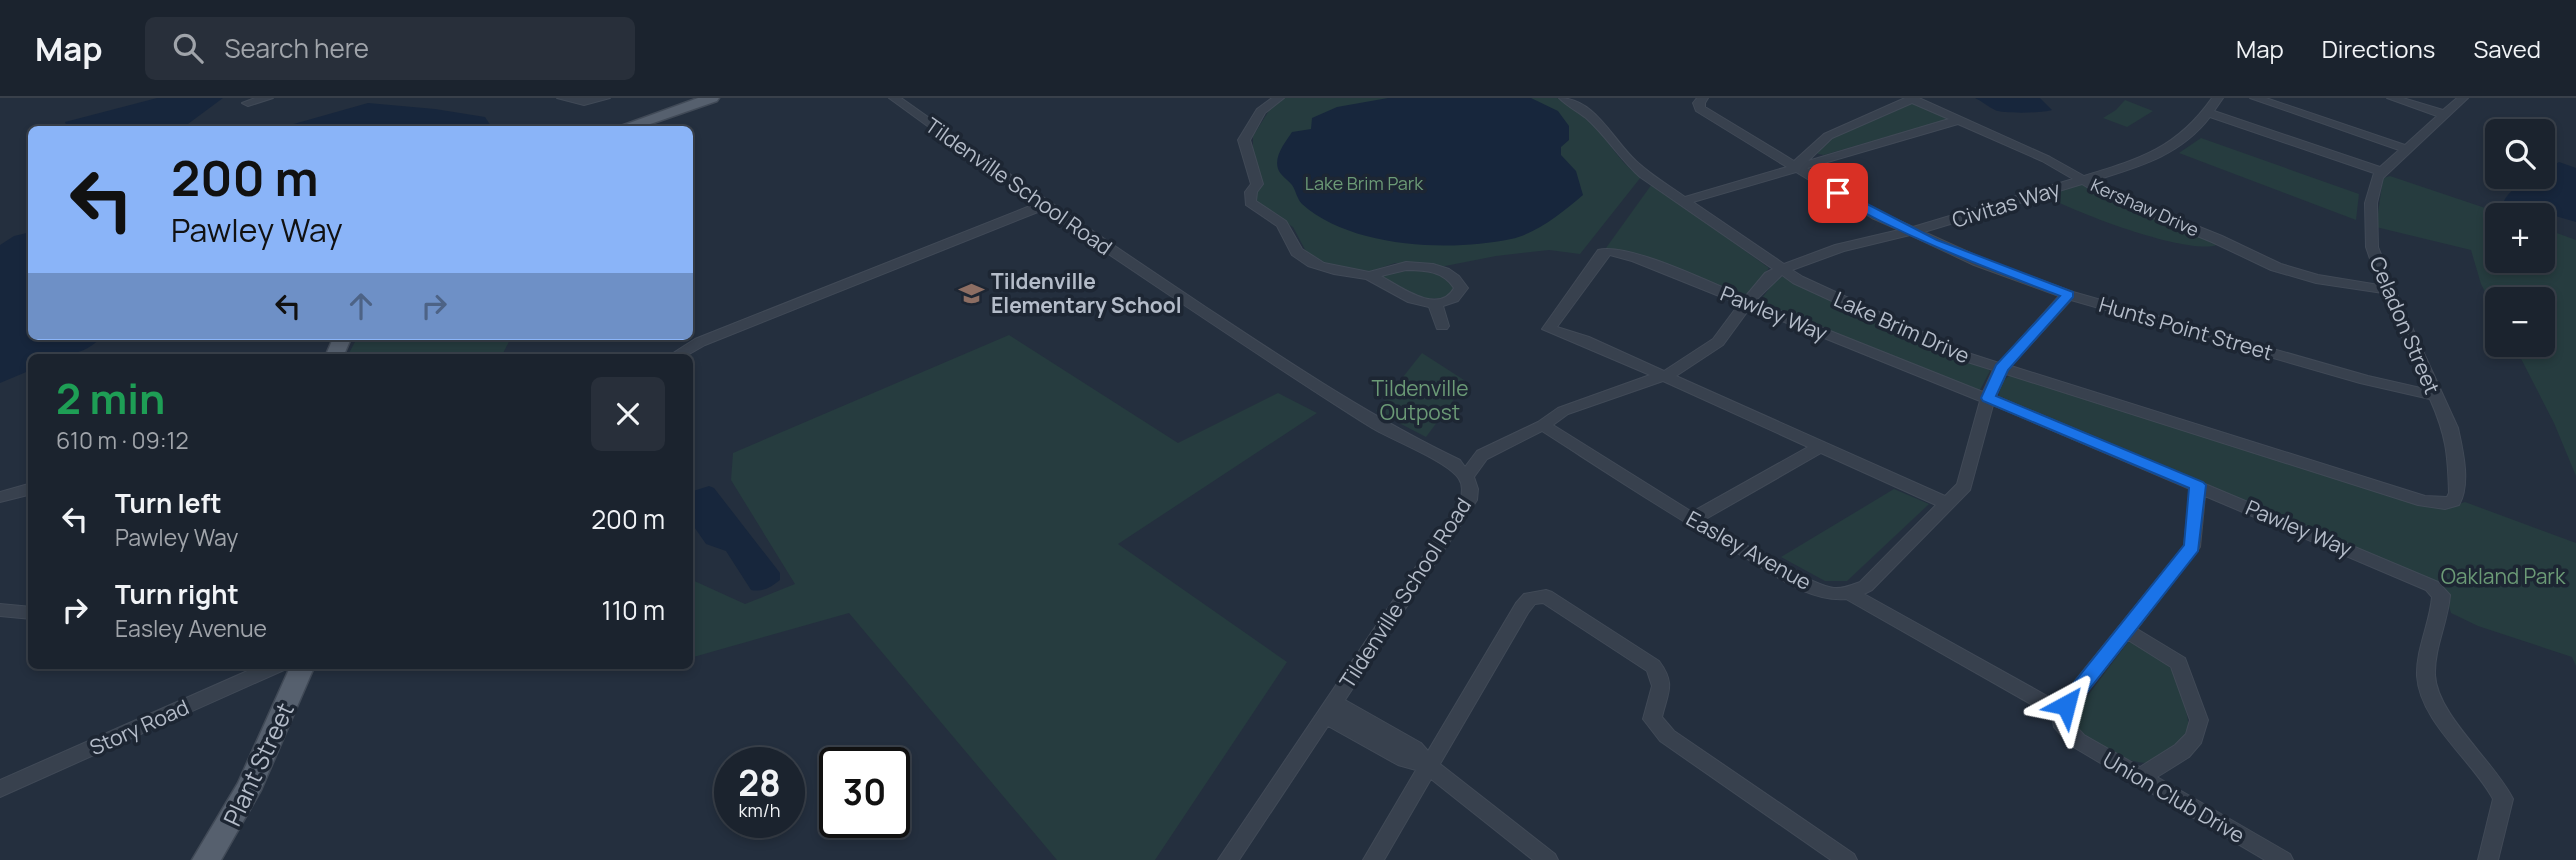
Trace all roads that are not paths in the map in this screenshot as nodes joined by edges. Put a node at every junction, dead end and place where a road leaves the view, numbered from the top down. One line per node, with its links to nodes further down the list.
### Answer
1 (268, 98): 14 (street)
2 (562, 98): 3 (street)
3 (605, 98)
4 (712, 98): 18 (main road)
5 (894, 98): 24 (street, Tildenville School Road)
6 (1279, 98): 27 (street)
7 (1564, 98): 23 (street, Lake Brim Drive)
8 (1703, 98): 20 (street, Hunts Point Street)
9 (2218, 98): 15 (street, Civitas Way)
10 (2255, 98): 19 (street)
11 (2392, 98): 16 (street)
12 (2463, 98): 16 (street)
13 (1911, 99): 17 (street, Kershaw Drive); 20 (street)
14 (248, 103)
15 (2209, 113): 21 (street); 22 (street, Civitas Way)
16 (2444, 114): 19 (street)
17 (1959, 120): 20 (street); 22 (street, Kershaw Drive)
18 (629, 126)
19 (2407, 149): 21 (street)
20 (1795, 166): 23 (street); 25 (street, Hunts Point Street)
21 (2382, 172): 28 (street, Celadon Street)
22 (2084, 180): 25 (street, Civitas Way); 28 (street, Kershaw Drive)
23 (1683, 201): 26 (street, Lake Brim Drive)
24 (1044, 205): 33 (street); 40 (street, Tildenville School Road)
25 (1908, 231): 26 (street, Civitas Way); 29 (street, Hunts Point Street)
26 (1780, 270): 30 (street, Civitas Way); 34 (street, Lake Brim Drive)
27 (1371, 276): 31 (street); 31 (street)
28 (2388, 290): 36 (street, Celadon Street)
29 (2068, 295): 34 (street); 36 (street, Hunts Point Street)
30 (1748, 301): 35 (street, Civitas Way); 35 (street, Pawley Way); 37 (street, Pawley Way)
31 (1435, 303): 32 (street)
32 (1442, 326)
33 (679, 354)
34 (2001, 369): 37 (street); 44 (street, Lake Brim Drive)
35 (1666, 376): 38 (street, Civitas Way); 39 (street, Pawley Way)
36 (2435, 396): 44 (street, Celadon Street)
37 (1988, 398): 41 (street, Pawley Way); 45 (street)
38 (1543, 425): 40 (street, Civitas Way); 46 (street, Easley Avenue)
39 (1821, 446): 45 (street, Pawley Way); 46 (street)
40 (1466, 477): 53 (street, Tildenville School Road)
41 (2198, 485): 50 (street); 64 (street, Pawley Way)
42 (28, 489): 43 (street)
43 (0, 497)
44 (2453, 501)
45 (1948, 504): 47 (street)
46 (1691, 520): 47 (street, Easley Avenue)
47 (1849, 593): 54 (street)
48 (0, 610): 49 (street)
49 (28, 612)
50 (2125, 630): 54 (street); 56 (street)
51 (269, 669): 57 (street, Story Road)
52 (301, 669): 58 (main road, Plant Street)
53 (1330, 709): 55 (street); 59 (street, Tildenville School Road)
54 (2061, 712): 56 (street, Union Club Drive)
55 (1430, 767): 60 (street); 61 (street); 62 (street)
56 (2140, 777): 63 (street, Union Club Drive)
57 (0, 789)
58 (206, 860)
59 (1228, 860)
60 (1373, 860)
61 (1548, 860)
62 (1847, 860)
63 (2283, 860)
64 (2488, 860)

